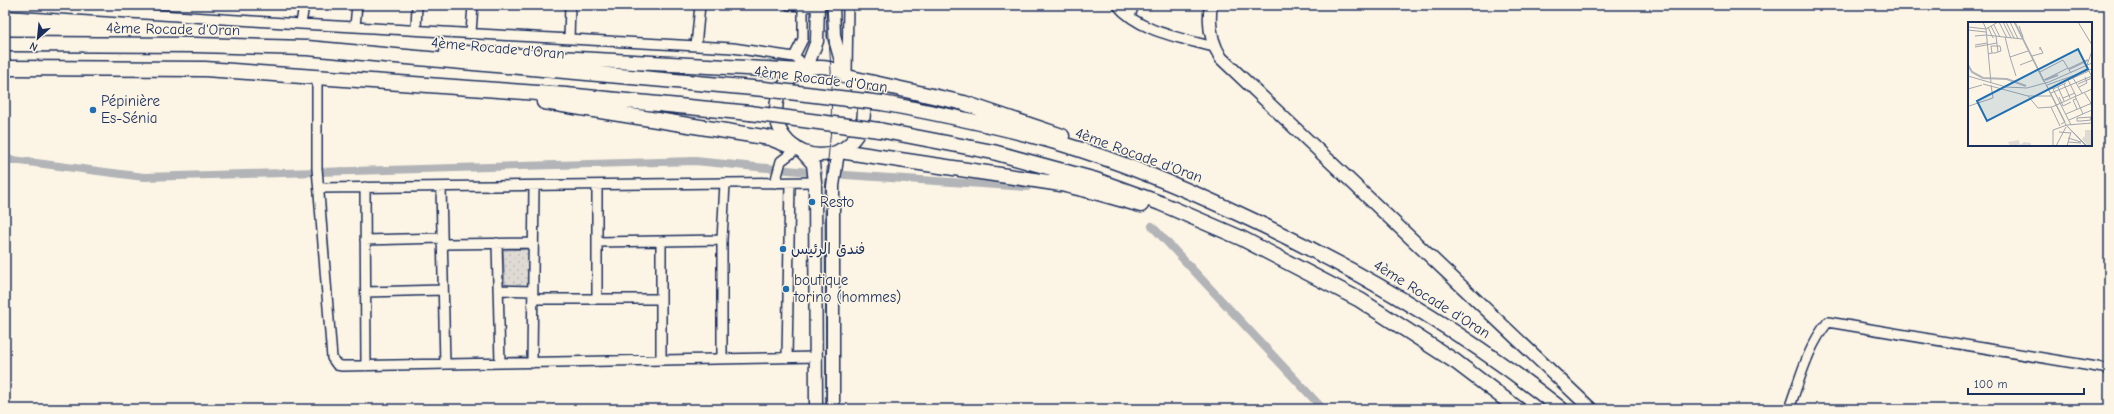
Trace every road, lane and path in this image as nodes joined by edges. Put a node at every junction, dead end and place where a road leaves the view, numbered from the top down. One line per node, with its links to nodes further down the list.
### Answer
1 (5, 5): 14 (street)
2 (304, 5): 18 (street)
3 (357, 5): 19 (street)
4 (417, 5): 20 (street)
5 (473, 5): 21 (street)
6 (570, 5): 22 (street)
7 (700, 5): 24 (street)
8 (789, 5): 15 (street)
9 (833, 5): 32 (main road)
10 (848, 5): 32 (street)
11 (1117, 5): 17 (street)
12 (1134, 5): 17 (street)
13 (1212, 5): 25 (main road)
14 (43, 6): 18 (street)
15 (803, 6): 16 (street); 27 (street)
16 (818, 6): 30 (main road)
17 (1130, 16): 25 (street)
18 (301, 24): 19 (street)
19 (355, 26): 20 (street)
20 (416, 30): 21 (street)
21 (471, 33): 22 (street)
22 (569, 39): 24 (street)
23 (5, 44): 26 (highway, 4ème Rocade d'Oran)
24 (696, 46): 27 (street)
25 (1214, 47): 74 (main road)
26 (307, 48): 30 (highway); 46 (highway, 4ème Rocade d'Oran, bridge)
27 (794, 57): 30 (street)
28 (5, 68): 29 (highway)
29 (47, 69): 31 (highway); 33 (highway)
30 (804, 70): 32 (main road); 35 (main road)
31 (5, 75)
32 (846, 76): 36 (main road); 46 (highway)
33 (317, 78): 34 (highway); 39 (street)
34 (471, 88): 35 (highway); 47 (highway, bridge)
35 (798, 149): 36 (main road); 37 (street); 38 (main road)
36 (839, 151): 47 (highway); 71 (main road)
37 (777, 174): 40 (street); 41 (street)
38 (815, 182): 41 (street); 61 (main road)
39 (319, 183): 45 (street); 68 (street)
40 (725, 183): 42 (street); 49 (street)
41 (790, 183): 62 (street)
42 (597, 185): 44 (street); 52 (street)
43 (440, 186): 44 (street); 45 (street); 50 (street)
44 (534, 186): 54 (street)
45 (365, 187): 48 (street)
46 (1198, 195): 73 (highway, 4ème Rocade d'Oran)
47 (1242, 238): 72 (highway)
48 (364, 240): 50 (street); 57 (street)
49 (722, 240): 51 (street); 63 (street)
50 (442, 241): 53 (street); 55 (street)
51 (661, 241): 52 (street); 59 (street)
52 (597, 242): 60 (street)
53 (497, 243): 54 (street); 56 (street)
54 (533, 243): 58 (street)
55 (443, 290): 57 (street); 67 (street)
56 (498, 290): 58 (street); 65 (street)
57 (366, 292): 68 (street)
58 (533, 295): 60 (street); 66 (street)
59 (661, 299): 60 (street); 64 (street)
60 (597, 300)
61 (817, 357): 62 (street); 70 (main road)
62 (787, 358): 63 (street)
63 (722, 359): 64 (street)
64 (661, 360): 66 (street)
65 (500, 363): 66 (street); 67 (street)
66 (532, 363)
67 (445, 364): 68 (street)
68 (366, 366)
69 (2109, 369): 75 (street)
70 (816, 409)
71 (833, 409)
72 (1518, 409)
73 (1561, 409)
74 (1591, 409)
75 (1789, 409)

